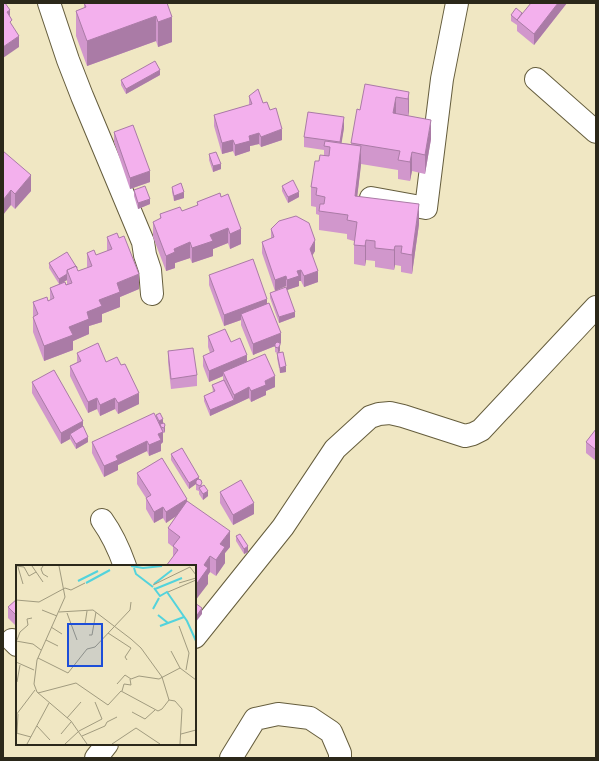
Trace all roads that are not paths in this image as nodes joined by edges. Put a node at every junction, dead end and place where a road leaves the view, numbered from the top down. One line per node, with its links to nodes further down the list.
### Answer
1 (49, 3): 6 (street)
2 (457, 3): 5 (street)
3 (536, 79): 4 (street)
4 (596, 132)
5 (371, 198)
6 (152, 294)
7 (596, 307): 10 (street)
8 (102, 520): 9 (street)
9 (126, 565)
10 (196, 636)
11 (106, 745): 12 (street)
12 (96, 758)
13 (232, 758): 14 (street)
14 (340, 758)

